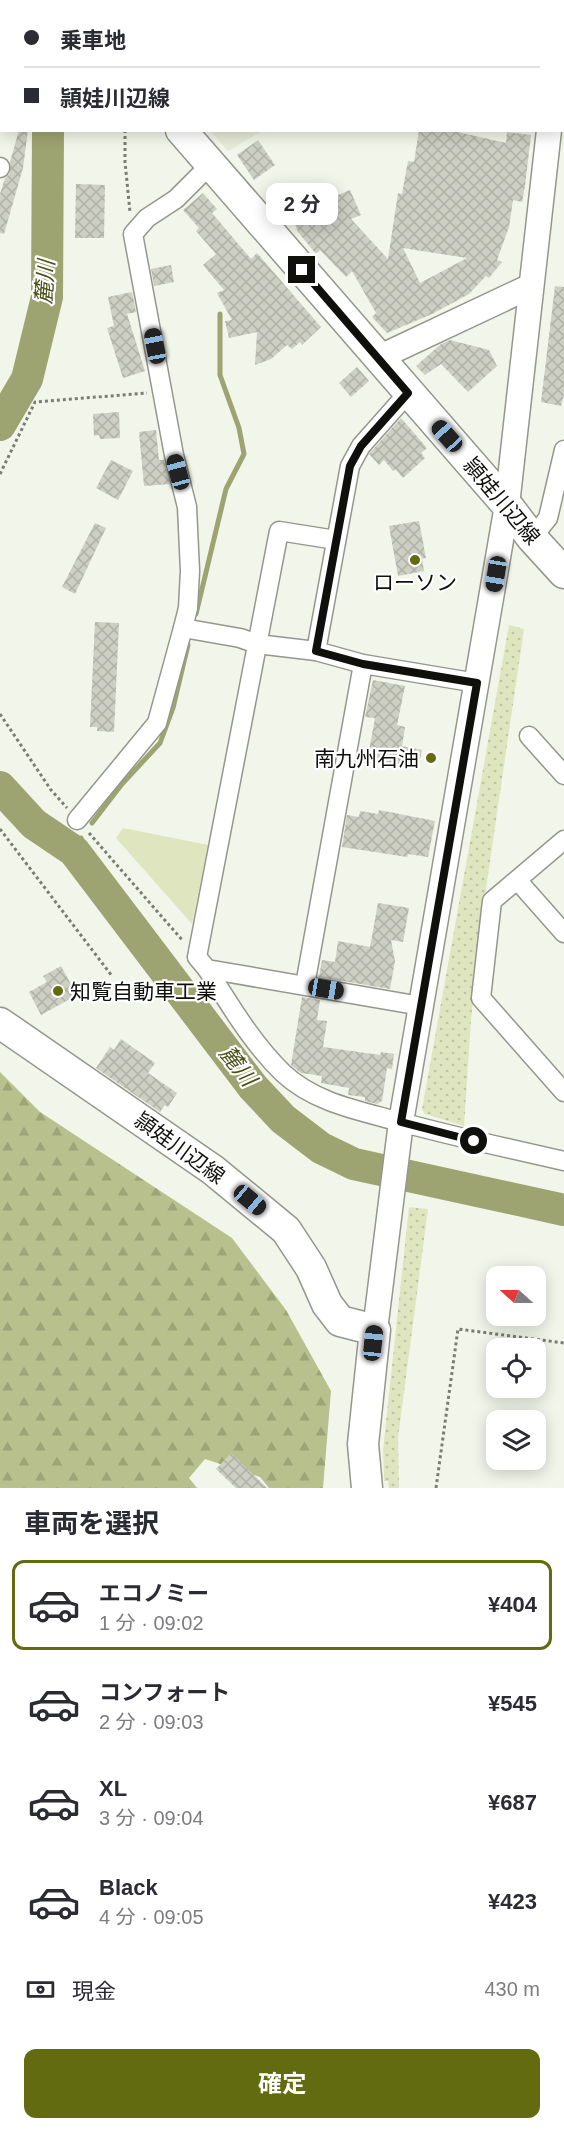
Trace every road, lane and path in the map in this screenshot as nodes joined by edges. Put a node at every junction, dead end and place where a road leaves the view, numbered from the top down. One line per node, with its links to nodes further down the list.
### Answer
1 (125, 132): 5 (path)
2 (183, 132): 4 (main road, 頴娃川辺線)
3 (549, 132): 6 (street)
4 (210, 165): 5 (street); 7 (main road, 頴娃川辺線)
5 (133, 234): 8 (street)
6 (531, 286): 7 (street); 12 (street)
7 (378, 358): 9 (main road, 頴娃川辺線)
8 (164, 391): 11 (path); 16 (street)
9 (408, 393): 12 (main road, 頴娃川辺線); 14 (street)
10 (564, 450): 13 (street)
11 (0, 474)
12 (507, 505): 13 (main road, 頴娃川辺線); 20 (street)
13 (532, 538): 15 (main road, 頴娃川辺線)
14 (336, 540): 17 (street); 18 (street)
15 (564, 573)
16 (183, 628): 17 (street); 24 (street)
17 (257, 644): 18 (street); 29 (street)
18 (316, 651): 19 (street)
19 (363, 664): 20 (street); 31 (street)
20 (477, 683): 32 (street)
21 (0, 714): 24 (path)
22 (529, 736): 23 (street)
23 (564, 775)
24 (77, 820): 29 (path)
25 (0, 829): 30 (path)
26 (564, 840): 27 (street)
27 (518, 881): 28 (street); 34 (street)
28 (564, 933)
29 (202, 963): 31 (street); 35 (street)
30 (112, 976)
31 (305, 986): 32 (street)
32 (422, 1006): 35 (street)
33 (0, 1023): 37 (main road, 頴娃川辺線)
34 (564, 1092)
35 (400, 1127): 36 (street); 37 (street)
36 (564, 1161)
37 (375, 1330): 39 (main road)
38 (564, 1343): 40 (path)
39 (367, 1488)
40 (436, 1488)

